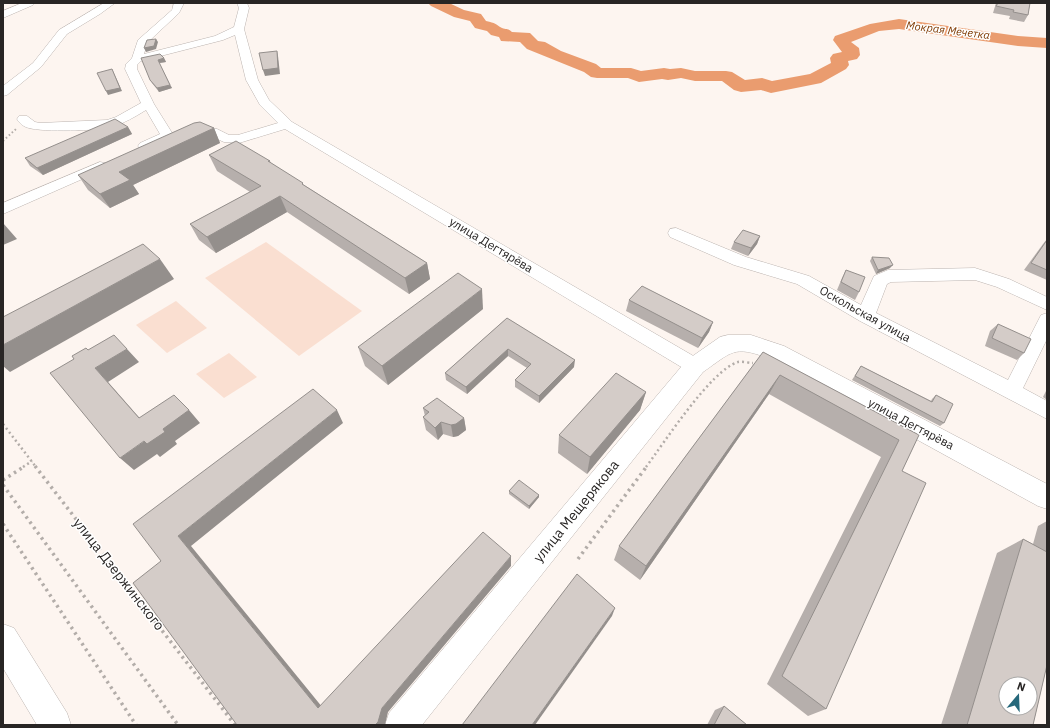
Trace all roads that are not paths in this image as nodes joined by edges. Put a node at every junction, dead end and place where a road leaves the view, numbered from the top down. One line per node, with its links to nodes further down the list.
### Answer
1 (30, 3): 5 (street)
2 (110, 3): 8 (street)
3 (179, 3): 7 (street)
4 (242, 3): 6 (street)
5 (3, 15)
6 (239, 28): 7 (street); 11 (street, улица Дегтярёва)
7 (137, 59): 9 (street)
8 (3, 92)
9 (148, 104): 10 (street); 12 (street)
10 (24, 119)
11 (286, 125): 12 (street); 21 (street, улица Дегтярёва)
12 (167, 136): 13 (street)
13 (131, 152)
14 (110, 162): 15 (street)
15 (3, 209)
16 (676, 233): 18 (street, Оскольская улица)
17 (1047, 304): 18 (street)
18 (866, 316): 22 (street, Оскольская улица)
19 (1047, 320): 22 (street)
20 (766, 357): 21 (street, улица Мещерякова); 24 (street, улица Дегтярёва)
21 (695, 366): 27 (street, улица Мещерякова)
22 (1012, 391): 23 (street, Оскольская улица)
23 (1047, 411)
24 (1047, 497)
25 (3, 639): 26 (street)
26 (56, 725)
27 (401, 725)

